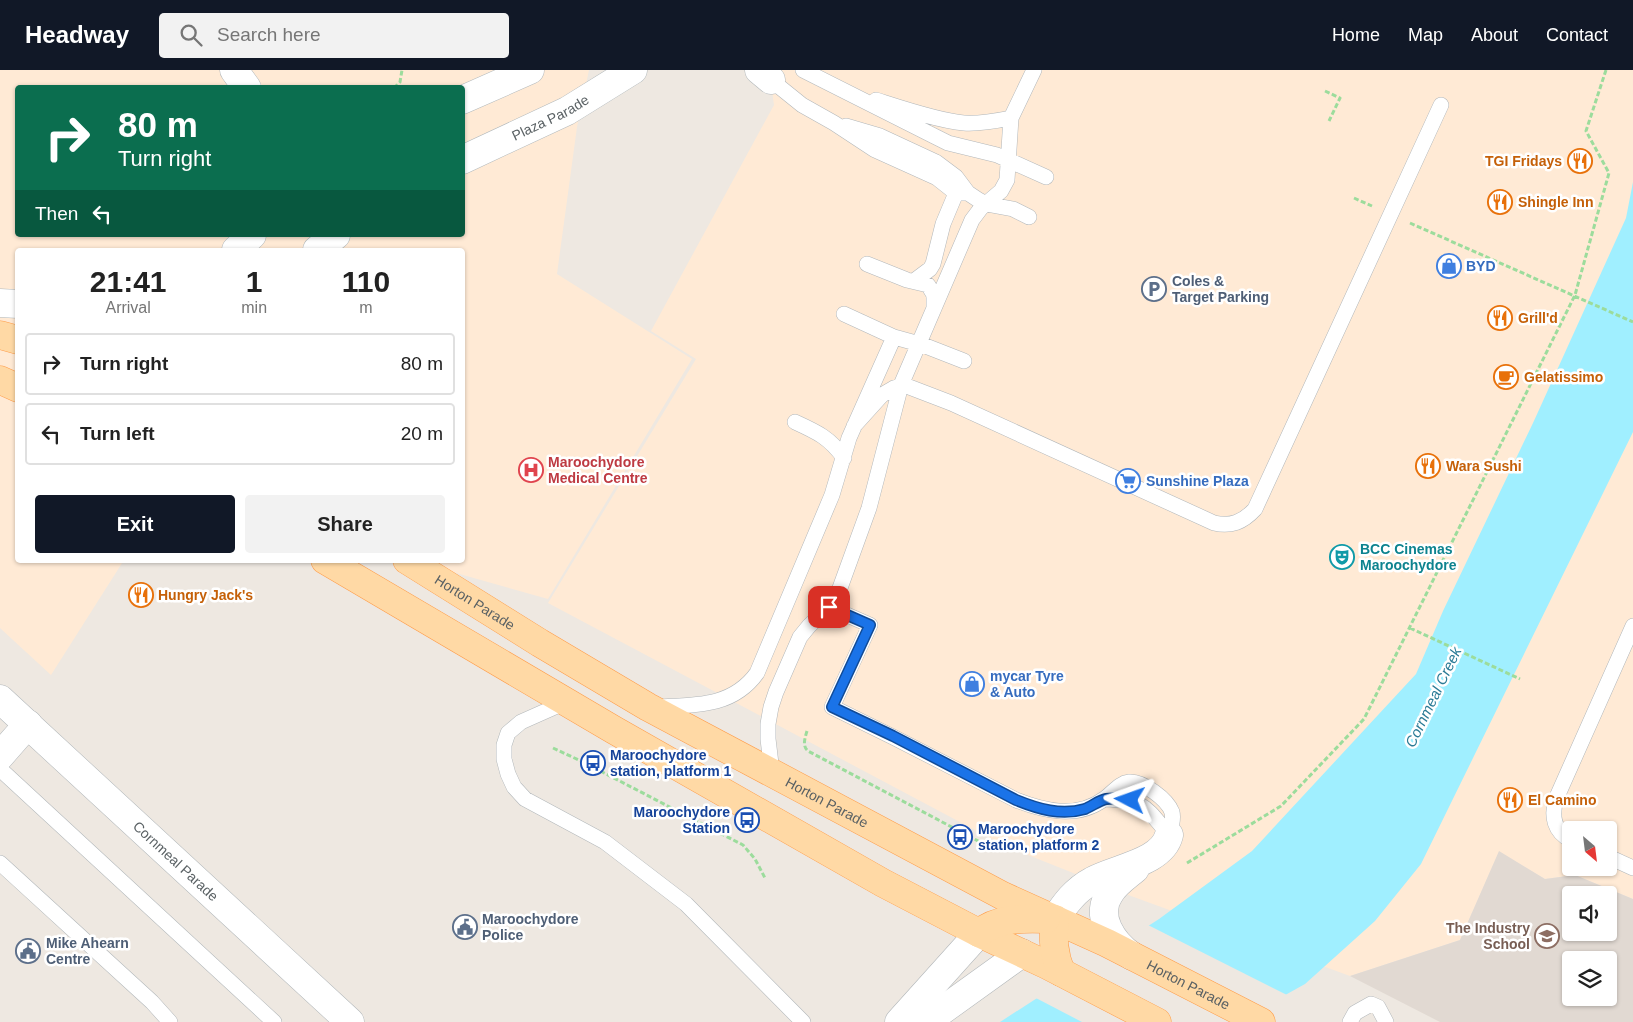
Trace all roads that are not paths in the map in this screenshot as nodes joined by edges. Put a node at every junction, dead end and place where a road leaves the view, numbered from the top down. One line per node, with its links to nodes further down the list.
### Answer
1 (234, 70): 7 (street)
2 (530, 70): 9 (street)
3 (634, 70): 12 (street, Plaza Parade)
4 (803, 70): 8 (lane)
5 (1034, 70): 11 (lane)
6 (765, 75): 15 (lane)
7 (245, 85)
8 (838, 87): 11 (lane); 13 (lane)
9 (465, 99)
10 (1441, 105): 36 (lane)
11 (1012, 118): 13 (lane)
12 (465, 159)
13 (1009, 160): 14 (lane); 16 (lane)
14 (1046, 177)
15 (962, 193): 16 (lane); 25 (lane)
16 (986, 204): 17 (lane); 28 (lane)
17 (1029, 217)
18 (250, 237): 21 (street)
19 (333, 237): 22 (street)
20 (351, 237): 23 (street)
21 (238, 248)
22 (320, 248)
23 (342, 248)
24 (868, 264): 25 (lane)
25 (914, 281): 28 (lane)
26 (0, 303): 27 (street)
27 (15, 304)
28 (934, 311): 33 (lane)
29 (844, 314): 31 (lane)
30 (0, 335): 32 (main road)
31 (894, 337): 33 (lane); 39 (lane)
32 (15, 339)
33 (919, 343): 34 (lane); 36 (lane)
34 (964, 361)
35 (0, 380): 37 (main road)
36 (901, 386): 39 (lane); 43 (lane)
37 (15, 387)
38 (795, 422): 40 (lane)
39 (854, 426): 40 (lane)
40 (844, 458): 47 (lane)
41 (330, 563): 46 (main road)
42 (412, 563): 47 (main road, Horton Parade)
43 (829, 607): 51 (lane); 52 (lane)
44 (1633, 626): 53 (lane)
45 (0, 699): 48 (street, Cornmeal Parade)
46 (566, 702): 59 (main road); 67 (lane)
47 (648, 707): 51 (main road, Horton Parade)
48 (28, 724): 49 (street); 66 (street, Cornmeal Parade)
49 (0, 756)
50 (0, 769): 65 (lane)
51 (772, 772): 58 (main road, Horton Parade)
52 (1169, 835): 54 (street)
53 (1562, 835)
54 (1146, 859): 58 (street); 60 (street)
55 (1618, 861): 57 (lane)
56 (0, 863): 64 (lane)
57 (1633, 868)
58 (1055, 920): 59 (main road); 60 (main road, Horton Parade); 61 (main road); 62 (main road)
59 (978, 933): 61 (main road); 68 (street)
60 (1110, 941): 63 (main road, Horton Parade)
61 (1022, 953): 62 (main road); 69 (street)
62 (1062, 973): 70 (main road)
63 (1259, 1021)
64 (170, 1022)
65 (274, 1022)
66 (350, 1022)
67 (803, 1022)
68 (899, 1022)
69 (926, 1022)
70 (1157, 1022)
71 (1350, 1022): 72 (lane)
72 (1386, 1022)

